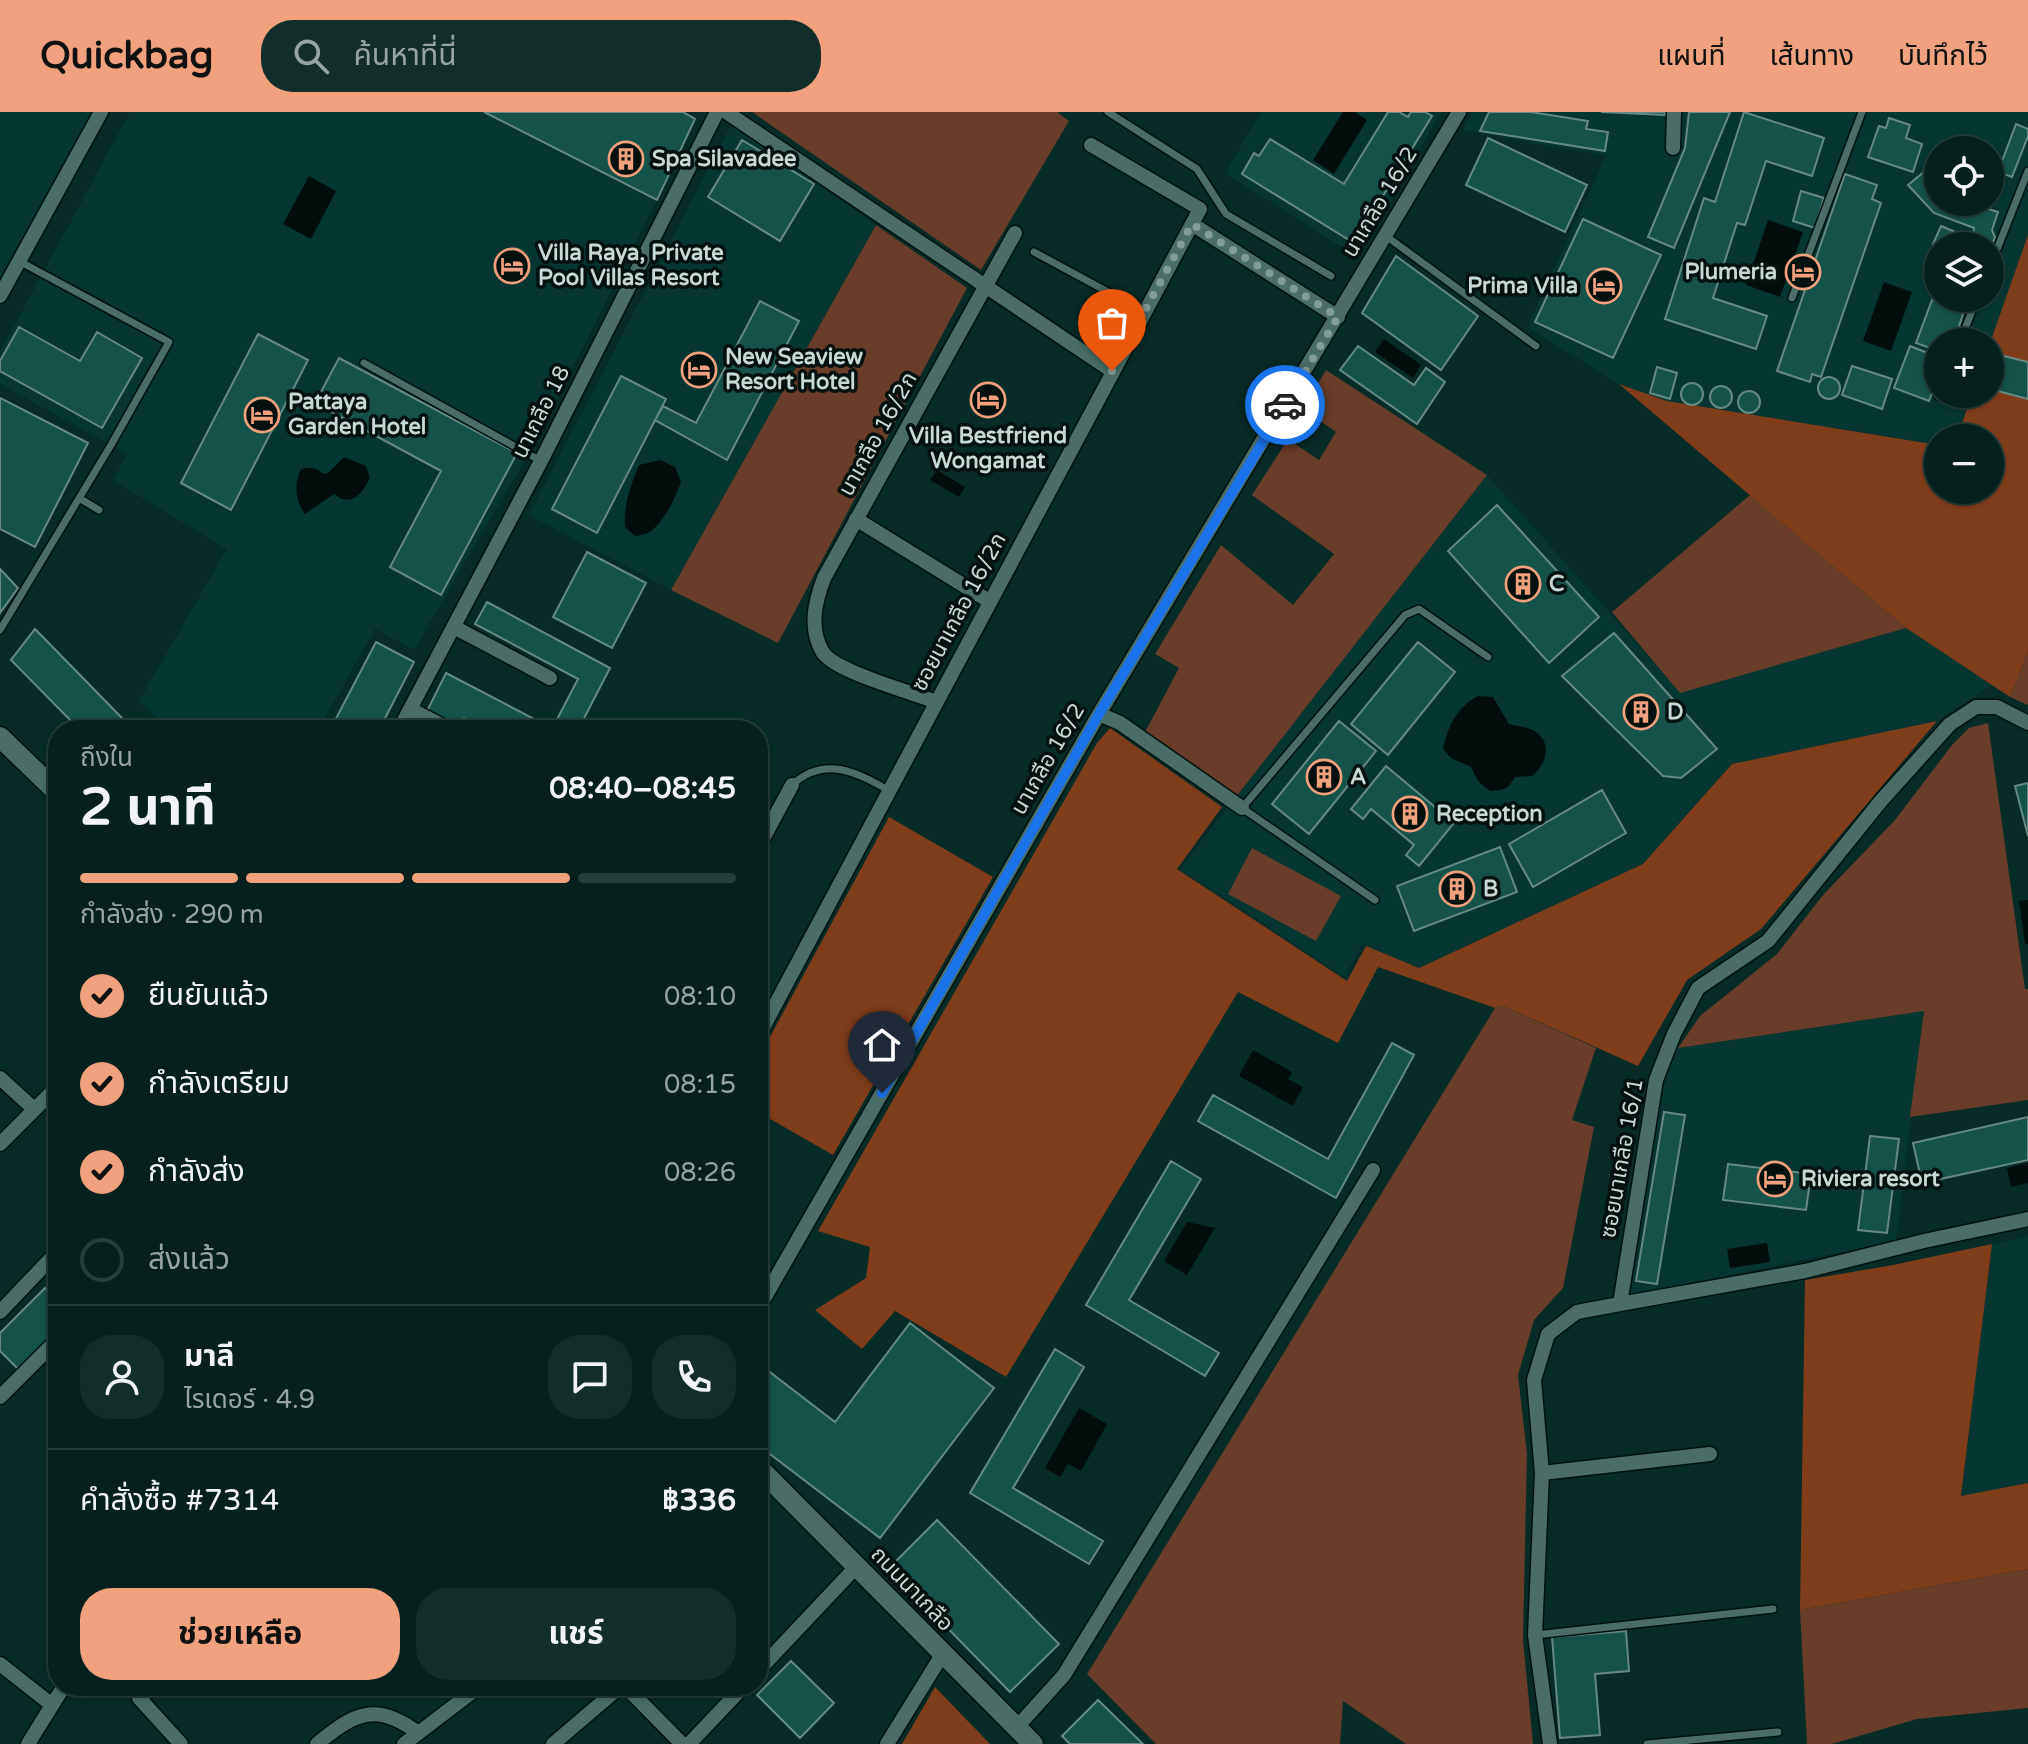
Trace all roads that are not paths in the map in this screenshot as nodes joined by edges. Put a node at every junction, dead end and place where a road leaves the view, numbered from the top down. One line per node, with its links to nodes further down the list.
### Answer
1 (101, 112): 16 (street)
2 (717, 112): 26 (street, นาเกลือ 18)
3 (726, 112): 18 (street)
4 (1108, 112): 17 (lane)
5 (1459, 112): 14 (street, นาเกลือ 16/2)
6 (1674, 112): 9 (street)
7 (1862, 112): 20 (lane)
8 (1091, 145): 11 (street, ซอยนาเกลือ 16/2ก)
9 (1673, 148)
10 (2028, 171): 12 (lane)
11 (1192, 224): 21 (street, ซอยนาเกลือ 16/2ก); 22 (street)
12 (2004, 232)
13 (1015, 233): 18 (street, นาเกลือ 16/2ก)
14 (1386, 236): 22 (street, นาเกลือ 16/2); 23 (lane)
15 (1034, 252): 21 (lane)
16 (19, 261): 19 (street); 27 (lane)
17 (1331, 276)
18 (985, 285): 25 (street); 29 (street, นาเกลือ 16/2ก)
19 (0, 296)
20 (1792, 298)
21 (1145, 312): 25 (street, ซอยนาเกลือ 16/2ก)
22 (1338, 317): 37 (street, นาเกลือ 16/2)
23 (1536, 346)
24 (364, 363): 26 (lane)
25 (1112, 371): 30 (street, ซอยนาเกลือ 16/2ก)
26 (541, 461): 31 (street, นาเกลือ 18)
27 (79, 498): 28 (lane); 32 (lane)
28 (99, 510)
29 (856, 519): 30 (street, นาเกลือ 16/2ก); 35 (street)
30 (989, 601): 35 (street, ซอยนาเกลือ 16/2ก)
31 (454, 627): 34 (street); 36 (street, นาเกลือ 18)
32 (0, 630)
33 (1488, 657): 45 (lane)
34 (550, 678)
35 (936, 702): 44 (street, ซอยนาเกลือ 16/2ก)
36 (410, 709): 38 (street, นาเกลือ 18); 39 (street)
37 (1099, 714): 45 (street); 56 (street, นาเกลือ 16/2)
38 (404, 720)
39 (431, 720)
40 (2028, 723): 57 (street, ซอยนาเกลือ 16/1)
41 (0, 737): 42 (street)
42 (48, 783)
43 (792, 785): 44 (lane); 46 (street)
44 (888, 790): 48 (street, ซอยนาเกลือ 16/2ก)
45 (1242, 808): 47 (lane)
46 (768, 829)
47 (1375, 900)
48 (768, 1018)
49 (0, 1078): 51 (street)
50 (48, 1096): 51 (street)
51 (34, 1109): 52 (street)
52 (0, 1144)
53 (1373, 1170): 77 (street)
54 (2028, 1219): 57 (street)
55 (48, 1262): 58 (street)
56 (768, 1292)
57 (1620, 1304): 62 (street)
58 (0, 1312)
59 (48, 1349): 60 (street)
60 (0, 1397)
61 (1710, 1454): 62 (street)
62 (1542, 1473): 66 (street)
63 (768, 1480): 64 (street, ถนนนาเกลือ)
64 (857, 1566): 67 (street, ถนนนาเกลือ); 68 (street)
65 (1773, 1609): 66 (lane)
66 (1535, 1635): 89 (street)
67 (942, 1655): 77 (street, ถนนนาเกลือ); 87 (street)
68 (768, 1660)
69 (0, 1664): 76 (street)
70 (58, 1696): 76 (street)
71 (142, 1696): 81 (street)
72 (467, 1696): 79 (street)
73 (611, 1696): 84 (street)
74 (633, 1696): 85 (street)
75 (735, 1696): 86 (street)
76 (52, 1705): 80 (street)
77 (1017, 1727): 88 (street, ถนนนาเกลือ)
78 (1778, 1732): 90 (lane)
79 (418, 1733): 82 (street); 83 (street)
80 (28, 1744)
81 (181, 1744)
82 (317, 1744)
83 (404, 1744)
84 (553, 1744)
85 (682, 1744)
86 (689, 1744)
87 (887, 1744)
88 (1033, 1744)
89 (1550, 1744)
90 (1647, 1744)

